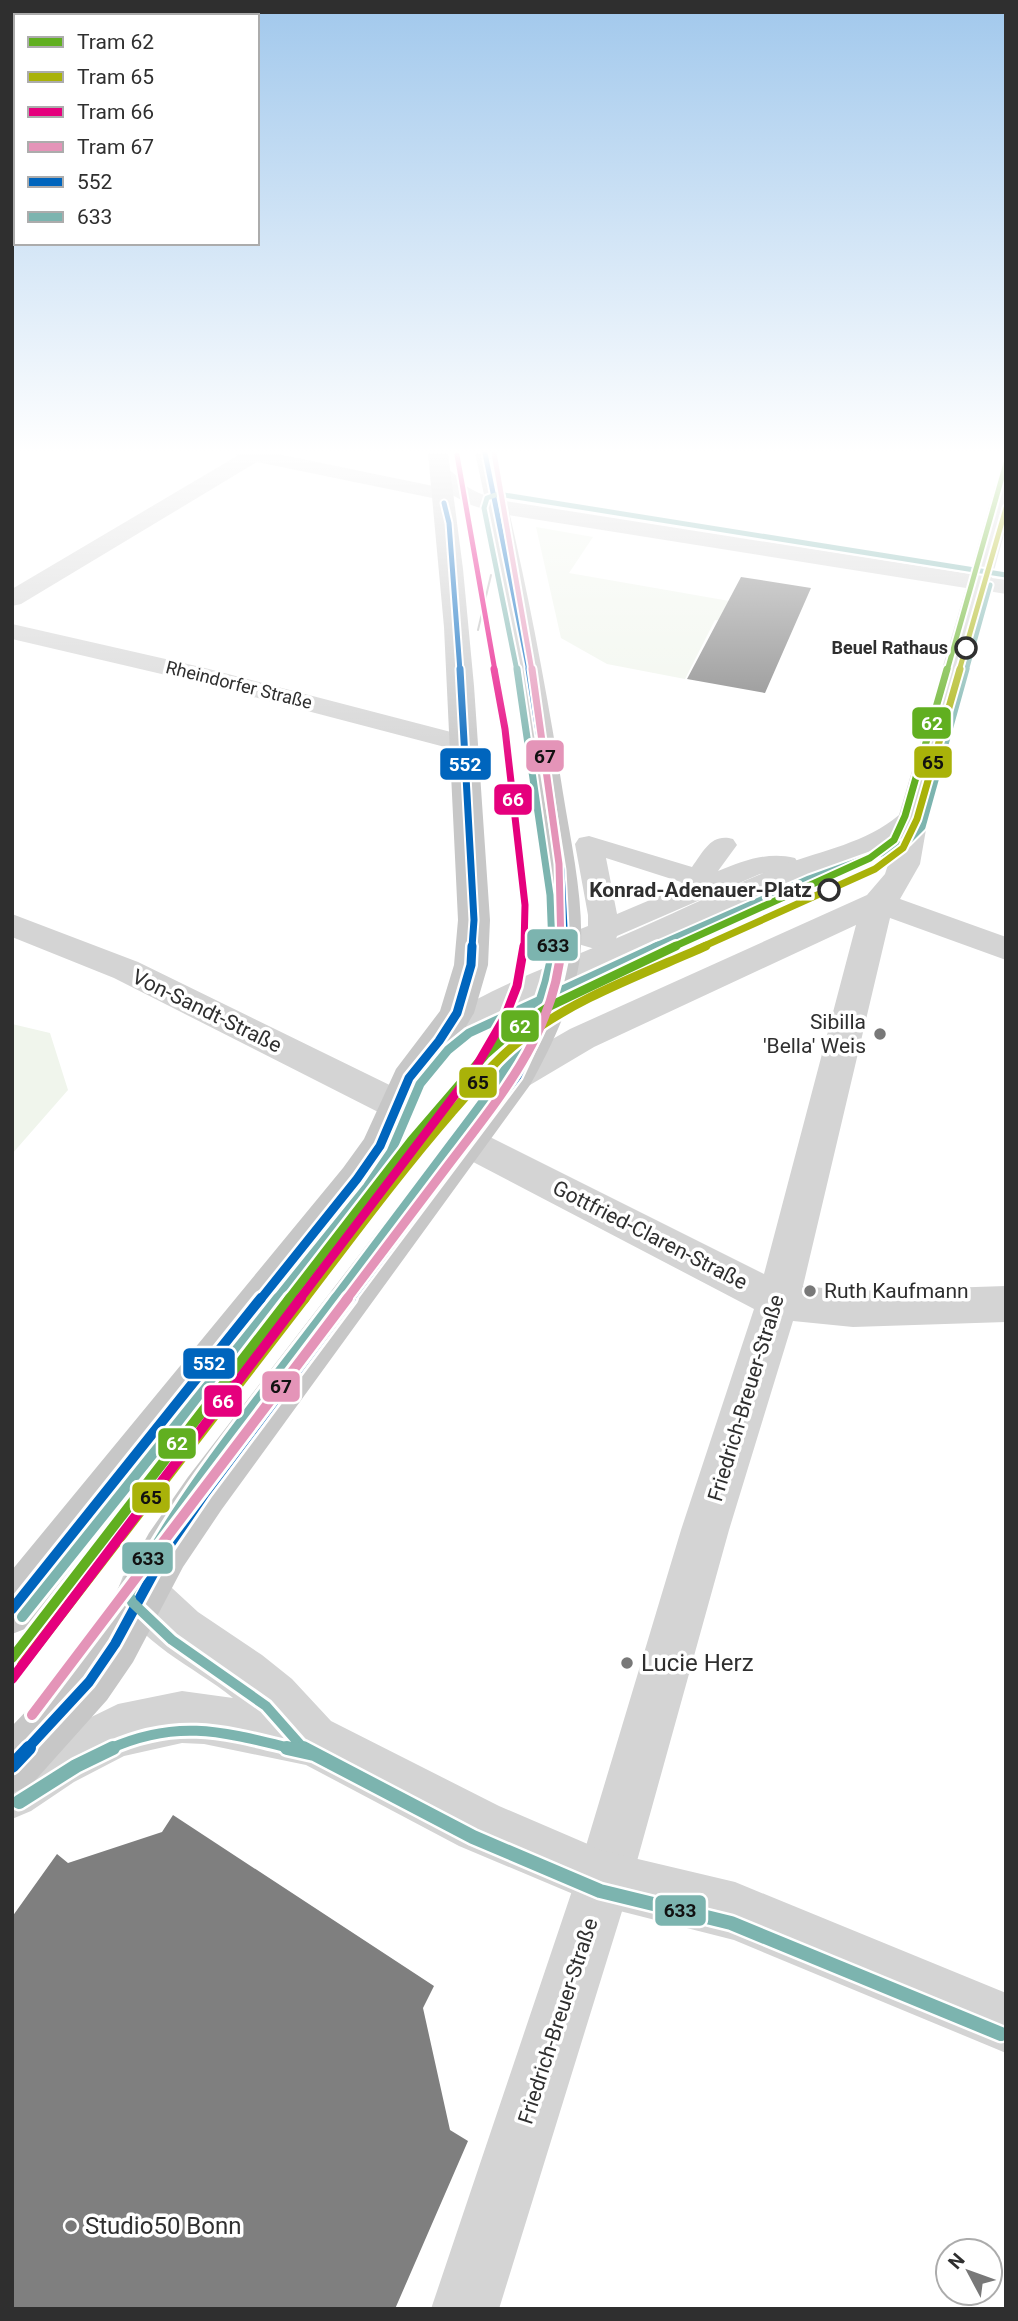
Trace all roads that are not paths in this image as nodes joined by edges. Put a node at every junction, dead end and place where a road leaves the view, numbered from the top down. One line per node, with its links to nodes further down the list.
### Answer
1 (77, 561): 8 (street)
2 (452, 561): 10 (main road)
3 (509, 561): 18 (main road)
4 (847, 561): 6 (street)
5 (984, 561): 6 (street, Friedrich-Breuer-Straße)
6 (978, 582): 7 (street); 11 (street, Friedrich-Breuer-Straße)
7 (1006, 587)
8 (12, 599)
9 (12, 631): 10 (street, Rheindorfer Straße)
10 (464, 744): 19 (main road)
11 (913, 818): 15 (street, Friedrich-Breuer-Straße); 18 (street)
12 (785, 864): 13 (street)
13 (755, 866): 14 (street); 14 (street)
14 (692, 887): 14 (street)
15 (878, 902): 17 (street); 20 (street); 23 (street, Friedrich-Breuer-Straße)
16 (12, 925): 21 (street, Von-Sandt-Straße)
17 (1006, 948)
18 (559, 976): 19 (street); 20 (main road)
19 (439, 1041): 21 (main road)
20 (517, 1076): 22 (main road)
21 (397, 1105): 26 (main road)
22 (467, 1142): 23 (street, Gottfried-Claren-Straße); 25 (main road)
23 (778, 1301): 24 (street, Gottfried-Claren-Straße); 30 (street, Friedrich-Breuer-Straße)
24 (1006, 1304)
25 (141, 1594): 27 (street); 28 (main road)
26 (12, 1609)
27 (313, 1740): 29 (street); 30 (street)
28 (12, 1766)
29 (12, 1792)
30 (604, 1879): 31 (street); 32 (street, Friedrich-Breuer-Straße)
31 (1006, 2023)
32 (465, 2309)

